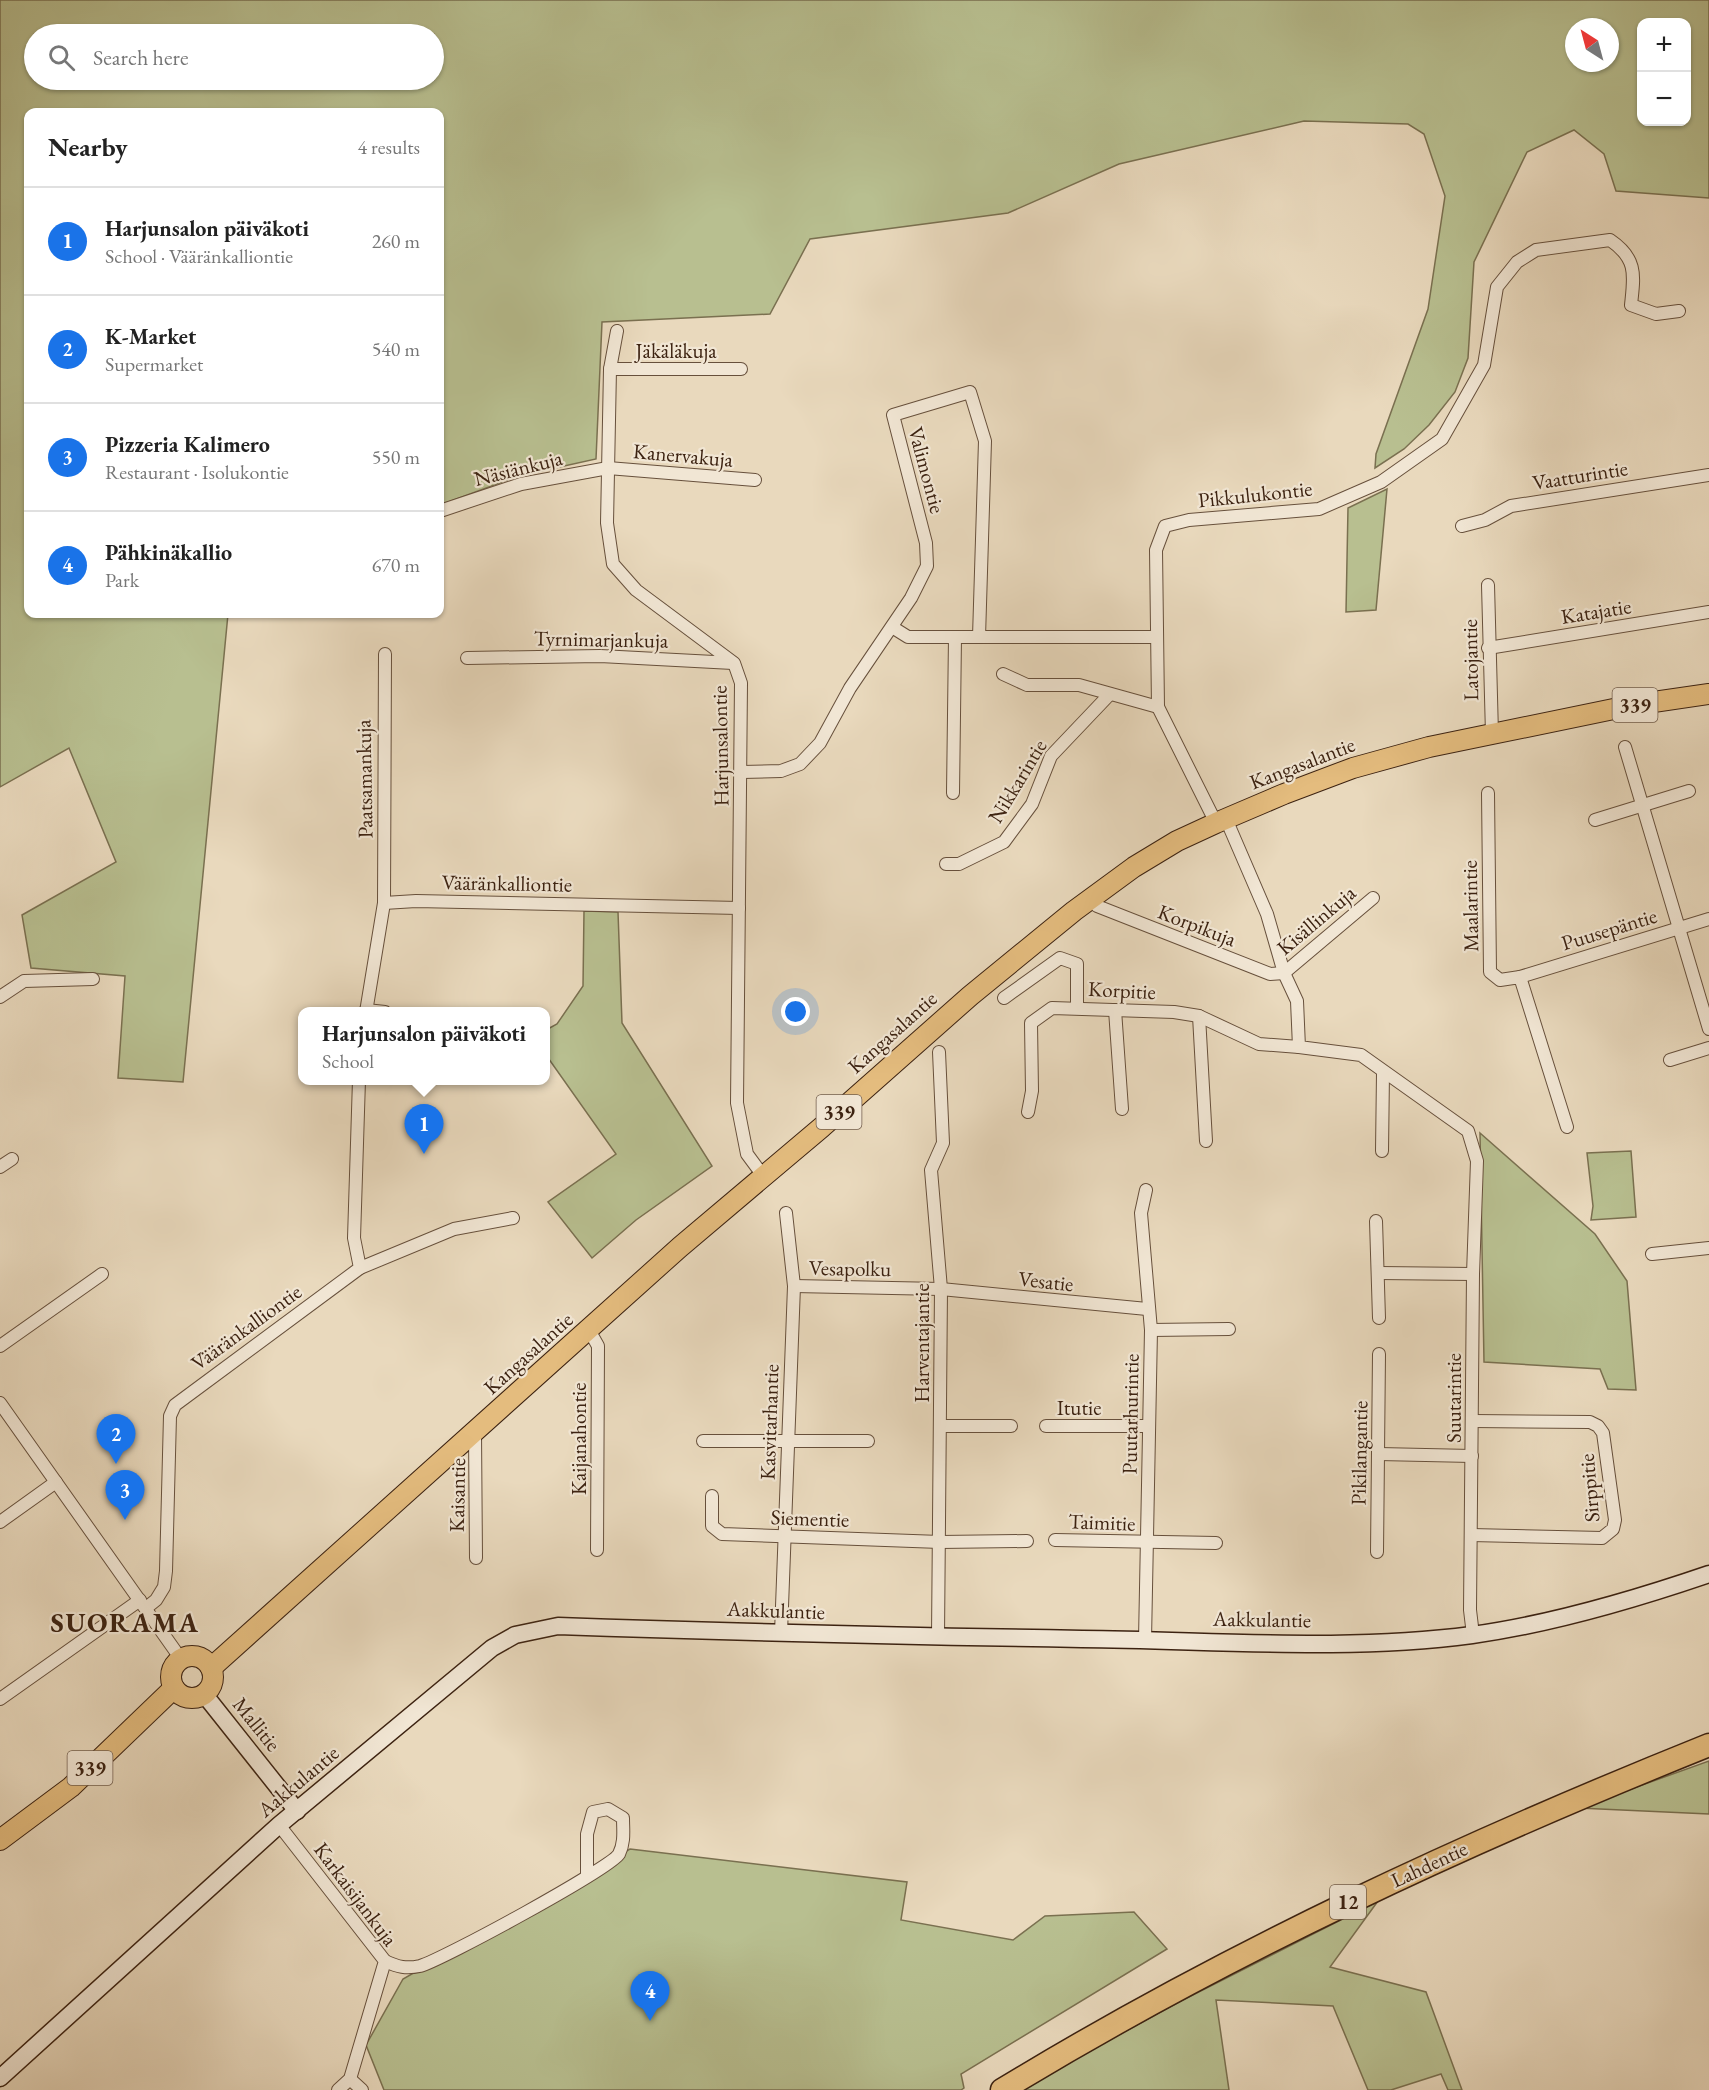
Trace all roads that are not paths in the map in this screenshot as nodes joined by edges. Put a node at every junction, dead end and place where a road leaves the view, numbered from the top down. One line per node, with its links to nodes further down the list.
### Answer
1 (1679, 311): 15 (street, Pikkulukontie)
2 (617, 332): 3 (street, Harjunsalontie)
3 (610, 369): 4 (street, Jäkäläkuja); 5 (street, Harjunsalontie)
4 (741, 369)
5 (608, 468): 7 (street, Kanervakuja); 8 (street, Näsiänkuja); 19 (street, Harjunsalontie)
6 (1709, 475): 9 (street, Vaatturintie)
7 (755, 480)
8 (444, 510)
9 (1462, 526)
10 (1488, 585): 16 (street, Latojantie)
11 (1709, 612): 16 (street, Katajatie)
12 (892, 627): 13 (street); 14 (street, Valimontie); 26 (street, Valimontie)
13 (955, 637): 14 (street); 28 (street)
14 (979, 637): 15 (street)
15 (1157, 637): 23 (street, Pikkulukontie)
16 (1488, 648): 24 (street, Latojantie)
17 (384, 654): 35 (street, Paatsamankuja)
18 (467, 658): 19 (street, Tyrnimarjankuja)
19 (734, 663): 26 (street, Harjunsalontie)
20 (1003, 674): 22 (street)
21 (1709, 694): 24 (main road, Kangasalantie / 339)
22 (1108, 695): 23 (street); 33 (street, Nikkarintie)
23 (1158, 707): 32 (street, Pikkulukontie)
24 (1492, 734): 32 (main road, Kangasalantie / 339)
25 (1625, 747): 30 (street)
26 (742, 772): 37 (street, Harjunsalontie)
27 (1689, 791): 30 (street)
28 (953, 793)
29 (1488, 793): 41 (street, Maalarintie)
30 (1645, 805): 31 (street); 39 (street)
31 (1595, 820)
32 (1221, 821): 40 (street); 64 (main road, Kangasalantie / 339)
33 (946, 864)
34 (1373, 898): 40 (street, Kisällinkuja)
35 (384, 903): 37 (street, Vääränkalliontie); 45 (street)
36 (1097, 906): 40 (street, Korpikuja)
37 (739, 908): 64 (street, Harjunsalontie)
38 (1709, 919): 39 (street, Puusepäntie)
39 (1680, 927): 41 (street, Puusepäntie); 49 (street)
40 (1284, 973): 50 (street)
41 (1520, 977): 58 (street)
42 (93, 979): 43 (street)
43 (0, 997)
44 (1004, 998): 46 (street)
45 (367, 1007)
46 (1077, 1007): 47 (street, Korpitie); 57 (street, Korpitie)
47 (1116, 1010): 48 (street, Korpitie); 56 (street)
48 (1199, 1016): 50 (street, Korpitie); 59 (street)
49 (1709, 1029)
50 (1299, 1047): 54 (street, Korpitie)
51 (1709, 1048): 53 (street)
52 (939, 1052): 77 (street, Harventajantie)
53 (1670, 1060)
54 (1383, 1073): 60 (street); 62 (street, Korpitie)
55 (359, 1085): 72 (street)
56 (1122, 1109)
57 (1028, 1112)
58 (1567, 1127)
59 (1206, 1141)
60 (1382, 1151)
61 (12, 1159): 63 (street)
62 (1477, 1161): 75 (street, Suutarintie)
63 (0, 1167)
64 (764, 1177): 81 (main road, Kangasalantie / 339)
65 (1146, 1190): 78 (street, Puutarhurintie)
66 (786, 1213): 76 (street, Kasvitarhantie)
67 (513, 1218): 72 (street)
68 (1376, 1221): 73 (street)
69 (1708, 1248): 70 (street); 71 (street)
70 (1652, 1254)
71 (1709, 1262)
72 (360, 1268): 111 (street, Vääränkalliontie)
73 (1379, 1273): 75 (street); 79 (street)
74 (102, 1274): 83 (street)
75 (1473, 1275): 86 (street, Suutarintie)
76 (794, 1286): 77 (street, Vesapolku); 94 (street, Kasvitarhantie)
77 (941, 1289): 78 (street, Vesatie); 87 (street, Harventajantie)
78 (1148, 1309): 82 (street, Puutarhurintie)
79 (1379, 1318)
80 (1229, 1329): 82 (street)
81 (589, 1330): 91 (main road, Kangasalantie / 339); 107 (street, Kaijanahontie)
82 (1151, 1330): 90 (street, Puutarhurintie)
83 (0, 1346)
84 (1378, 1354): 95 (street, Pikilangantie)
85 (0, 1403): 97 (street)
86 (1473, 1421): 96 (street, Suutarintie); 100 (street, Sirppitie)
87 (941, 1426): 88 (street); 104 (street, Harventajantie)
88 (1011, 1426)
89 (1046, 1426): 90 (street, Itutie)
90 (1148, 1426): 106 (street, Puutarhurintie)
91 (475, 1433): 109 (street, Kaisantie); 117 (main road, Kangasalantie / 339)
92 (703, 1441): 94 (street)
93 (867, 1441): 94 (street)
94 (786, 1442): 101 (street, Kasvitarhantie)
95 (1379, 1454): 96 (street); 108 (street, Pikilangantie)
96 (1472, 1456): 100 (street, Suutarintie)
97 (56, 1482): 99 (street); 111 (street)
98 (712, 1496): 101 (street, Siementie)
99 (0, 1522)
100 (1472, 1535): 113 (street, Suutarintie)
101 (784, 1537): 104 (street, Siementie); 112 (street, Kasvitarhantie)
102 (1055, 1540): 106 (street, Taimitie)
103 (1027, 1541): 104 (street)
104 (940, 1542): 114 (street, Harventajantie)
105 (1216, 1543): 106 (street, Taimitie)
106 (1147, 1544): 115 (street, Puutarhurintie)
107 (597, 1550)
108 (1377, 1552)
109 (476, 1558)
110 (1709, 1574): 113 (street, Aakkulantie)
111 (143, 1604): 116 (street); 120 (street)
112 (782, 1633): 114 (street, Aakkulantie); 122 (street, Aakkulantie)
113 (1473, 1635): 115 (street, Aakkulantie)
114 (938, 1636): 115 (street, Aakkulantie)
115 (1145, 1640)
116 (181, 1659): 117 (main road); 118 (main road)
117 (211, 1668): 119 (main road)
118 (174, 1688): 119 (main road); 124 (main road, 339)
119 (204, 1694): 122 (street, Mallitie)
120 (0, 1699)
121 (1709, 1745): 131 (highway, Lahdentie / 12)
122 (297, 1811): 123 (street, Aakkulantie)
123 (279, 1825): 126 (street, Karkaisijankuja); 127 (street, Aakkulantie)
124 (0, 1840)
125 (587, 1874): 125 (street); 126 (street)
126 (385, 1961): 128 (street, Karkaisijankuja)
127 (0, 2078)
128 (351, 2079): 129 (street); 130 (street)
129 (338, 2090)
130 (362, 2090)
131 (1002, 2090)

